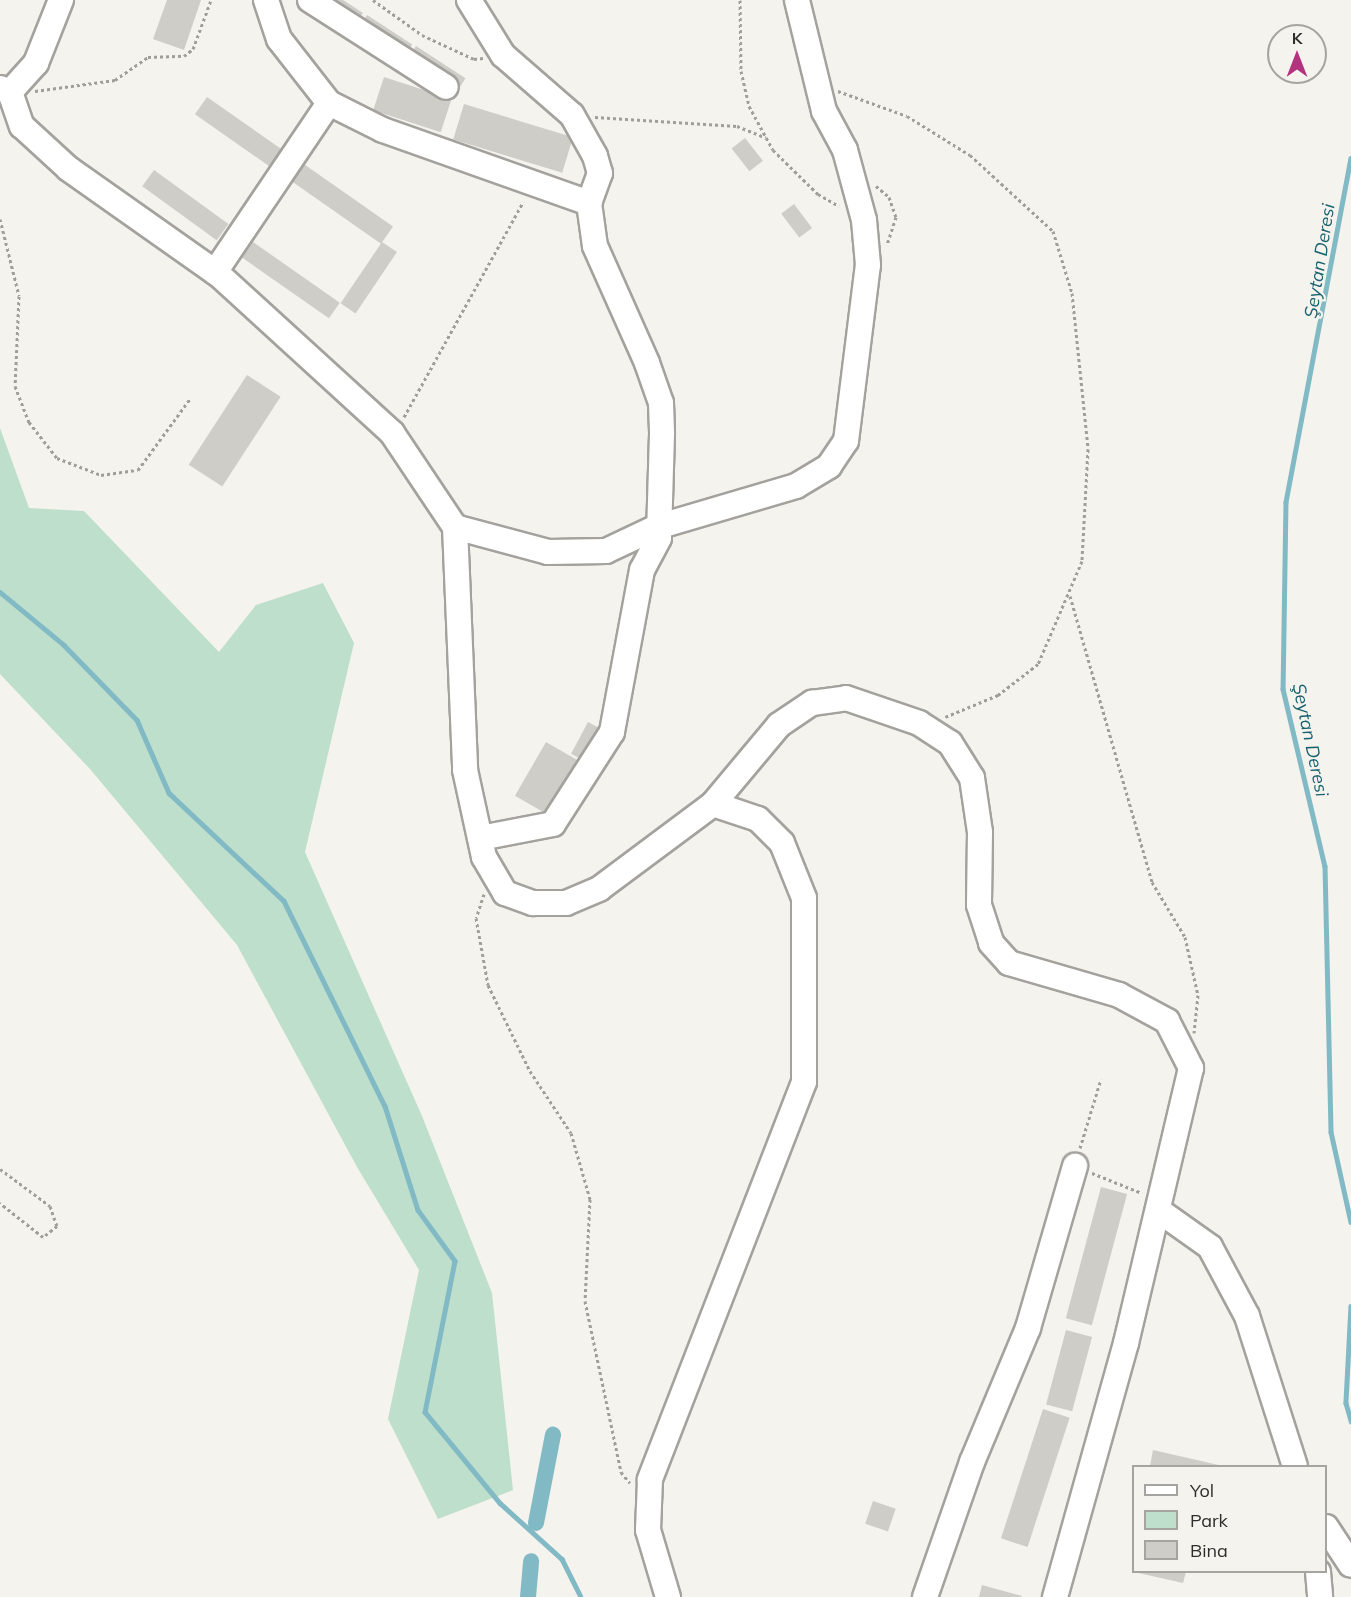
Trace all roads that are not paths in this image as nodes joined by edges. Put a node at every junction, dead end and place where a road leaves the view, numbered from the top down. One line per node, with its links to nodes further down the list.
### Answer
1 (61, 0): 7 (street)
2 (266, 0): 8 (street)
3 (310, 0): 6 (street)
4 (469, 0): 9 (street)
5 (797, 0): 12 (street)
6 (447, 87)
7 (5, 90): 10 (street)
8 (329, 103): 9 (street); 10 (street)
9 (589, 203): 12 (street)
10 (215, 272): 11 (street)
11 (455, 527): 12 (street); 14 (street)
12 (657, 527): 14 (street)
13 (713, 804): 14 (street); 16 (street); 21 (street)
14 (480, 838)
15 (1075, 1166): 22 (street)
16 (1159, 1205): 17 (street); 23 (street)
17 (1294, 1465)
18 (1327, 1529): 19 (street)
19 (1351, 1565)
20 (1318, 1573): 24 (street)
21 (668, 1597)
22 (926, 1597)
23 (1055, 1597)
24 (1320, 1597)

